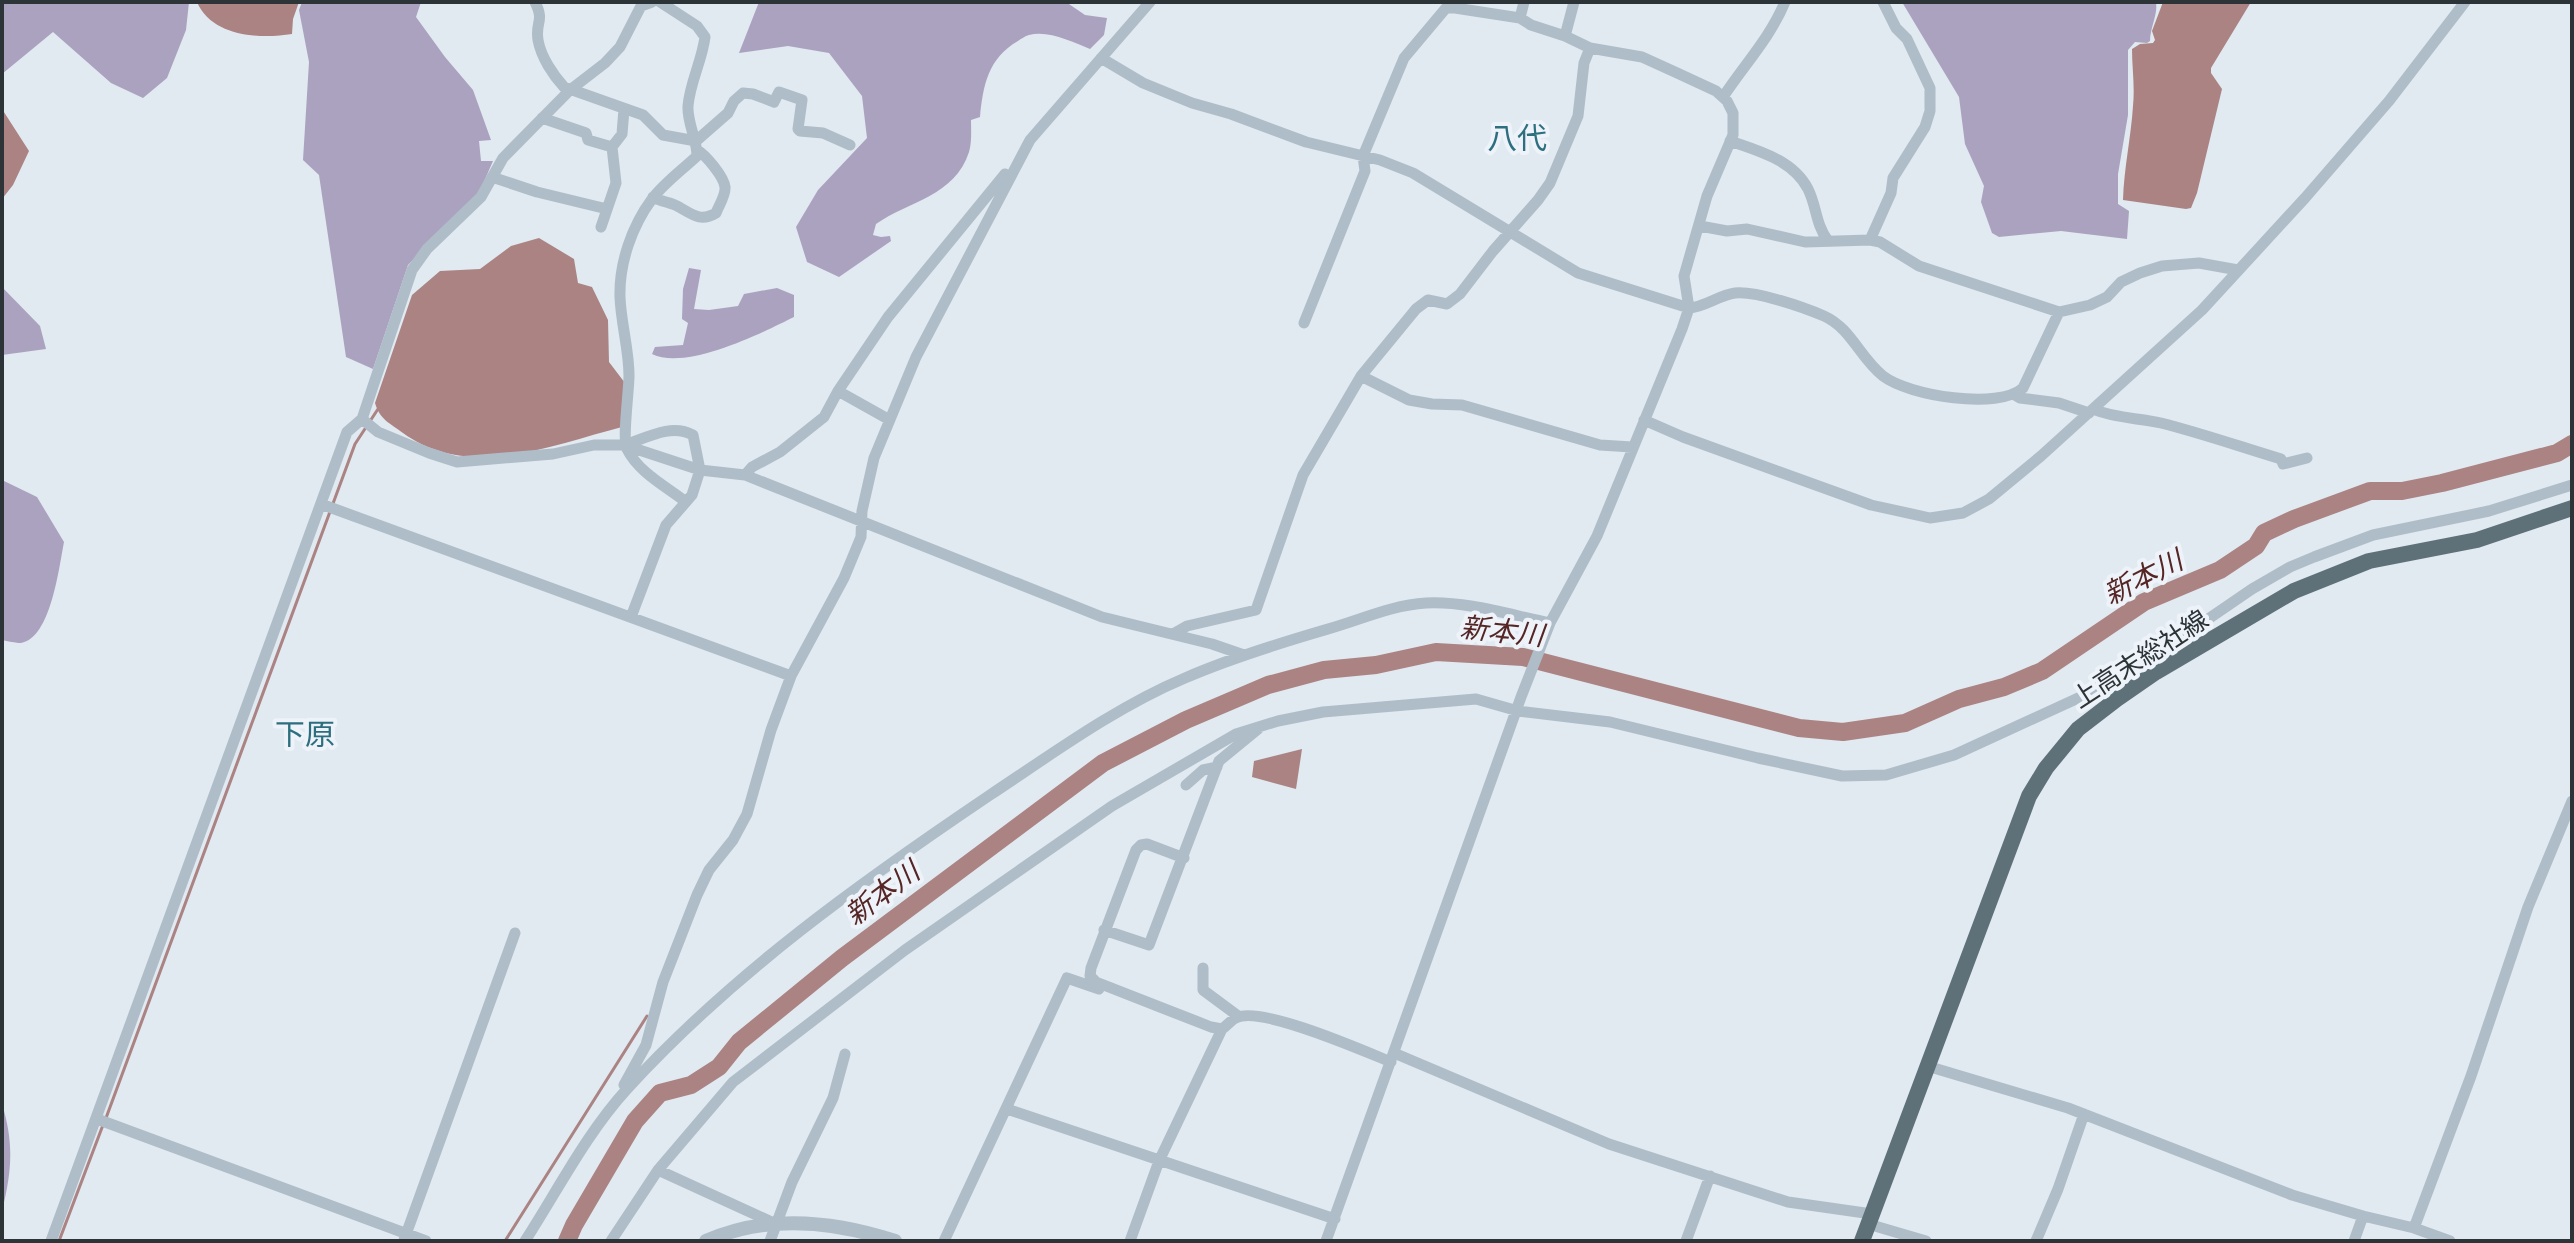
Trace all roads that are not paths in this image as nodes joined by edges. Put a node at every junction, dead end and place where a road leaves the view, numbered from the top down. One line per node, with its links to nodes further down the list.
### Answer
1 (535, 2): 14 (street)
2 (652, 2): 14 (street)
3 (660, 2): 19 (street)
4 (1150, 2): 13 (street)
5 (1524, 2): 10 (street)
6 (1574, 2): 11 (street)
7 (1785, 2): 15 (street)
8 (1883, 2): 30 (street)
9 (2465, 2): 32 (street)
10 (1520, 18): 11 (street); 22 (street)
11 (1565, 36): 12 (street)
12 (1590, 48): 15 (street); 29 (street)
13 (1101, 58): 22 (street); 23 (street)
14 (570, 90): 16 (street); 17 (street)
15 (1723, 97): 18 (street)
16 (624, 109): 19 (street); 21 (street)
17 (542, 118): 21 (street); 24 (street)
18 (1730, 141): 27 (street); 31 (street)
19 (696, 145): 20 (street); 25 (street); 25 (street)
20 (850, 145)
21 (612, 147): 26 (street)
22 (1363, 156): 29 (street); 35 (street)
23 (1010, 173): 37 (street); 41 (street)
24 (492, 177): 26 (street); 40 (street)
25 (653, 197): 43 (street)
26 (607, 209): 28 (street)
27 (1700, 226): 31 (street); 33 (street)
28 (601, 227)
29 (1510, 232): 33 (street); 36 (street)
30 (1870, 240): 31 (street); 34 (street)
31 (1828, 241)
32 (2238, 270): 34 (street); 39 (street)
33 (1689, 308): 38 (street); 42 (street)
34 (2059, 312): 38 (street)
35 (1304, 323)
36 (1361, 376): 44 (street); 55 (street)
37 (838, 391): 41 (street); 47 (street)
38 (2015, 395): 39 (street)
39 (2091, 411): 42 (street); 45 (street)
40 (362, 419): 43 (street); 50 (street)
41 (888, 419): 52 (street)
42 (1644, 420): 44 (street)
43 (624, 445): 46 (street); 46 (street); 49 (street)
44 (1632, 447): 54 (street)
45 (2307, 458)
46 (700, 470): 47 (street); 49 (street)
47 (745, 475): 52 (street)
48 (2572, 485): 58 (street)
49 (686, 502): 53 (street)
50 (321, 504): 53 (street); 76 (street)
51 (2572, 508): 72 (main road, 上高末総社線)
52 (863, 520): 55 (street); 57 (street)
53 (631, 617): 57 (street)
54 (1549, 628): 56 (street); 58 (street)
55 (1173, 634): 56 (street)
56 (1244, 655): 73 (street)
57 (791, 676): 73 (street)
58 (1518, 711): 59 (street); 71 (street)
59 (1261, 726): 60 (street); 78 (street)
60 (1217, 767): 61 (street); 63 (street)
61 (1186, 785)
62 (2572, 801): 84 (street)
63 (1184, 858): 64 (street); 64 (street)
64 (1104, 930): 67 (street)
65 (515, 933): 85 (street)
66 (1203, 968): 68 (street)
67 (1144, 1001): 69 (street); 74 (street)
68 (1238, 1016): 69 (street); 71 (street)
69 (1222, 1029): 77 (street)
70 (845, 1054): 83 (street)
71 (1392, 1058): 79 (street); 81 (street)
72 (1927, 1066): 75 (street); 82 (main road, 上高末総社線)
73 (624, 1092): 88 (street)
74 (1007, 1109): 77 (street); 93 (street)
75 (2084, 1114): 80 (street); 99 (street)
76 (97, 1119): 85 (street); 86 (street)
77 (1159, 1161): 81 (street); 94 (street)
78 (658, 1170): 83 (street); 89 (street)
79 (1710, 1176): 82 (street); 96 (street)
80 (2363, 1216): 84 (street); 100 (street)
81 (1335, 1219): 95 (street)
82 (1870, 1219): 97 (main road, 上高末総社線); 98 (street)
83 (776, 1224): 90 (street); 91 (street); 92 (street)
84 (2414, 1228): 101 (street)
85 (406, 1237): 87 (street)
86 (51, 1241)
87 (426, 1241)
88 (525, 1241)
89 (611, 1241)
90 (706, 1241)
91 (770, 1241)
92 (895, 1241)
93 (944, 1241)
94 (1130, 1241)
95 (1326, 1241)
96 (1686, 1241)
97 (1862, 1241)
98 (1926, 1241)
99 (2036, 1241)
100 (2354, 1241)
101 (2450, 1241)

